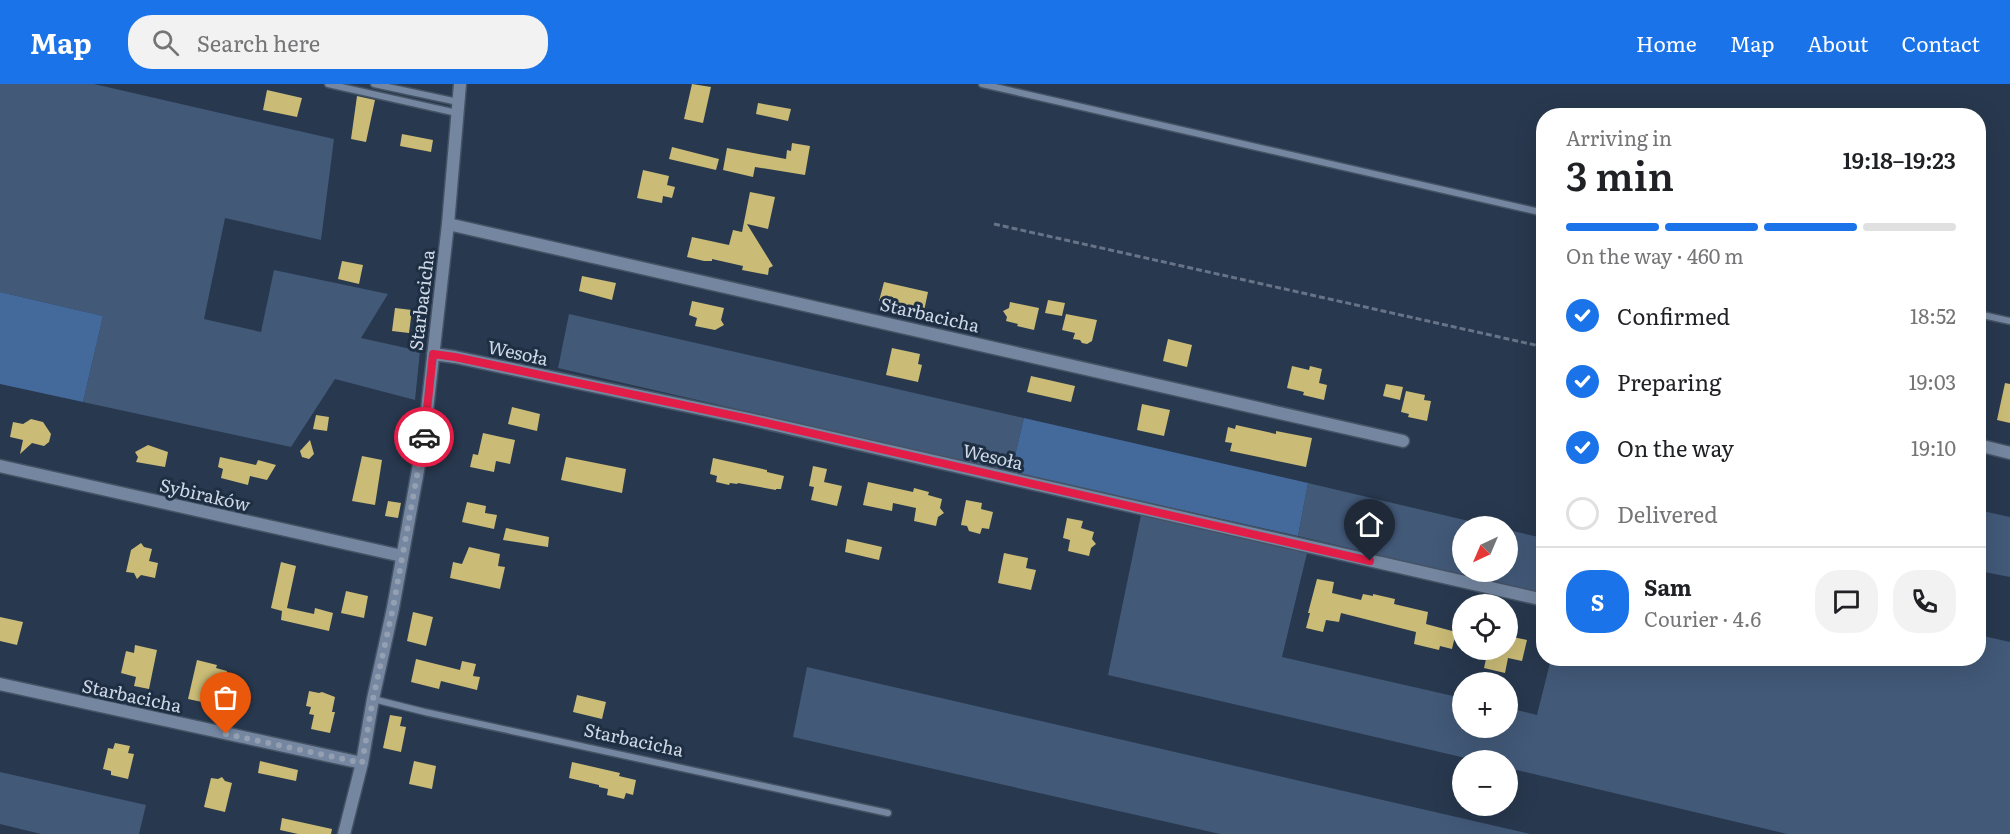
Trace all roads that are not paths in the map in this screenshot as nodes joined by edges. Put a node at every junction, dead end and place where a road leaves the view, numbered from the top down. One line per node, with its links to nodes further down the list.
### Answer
1 (328, 84): 5 (lane)
2 (374, 84): 5 (lane)
3 (460, 84): 5 (street, Starbacicha)
4 (982, 84): 6 (lane)
5 (458, 107): 7 (street, Starbacicha)
6 (1536, 211)
7 (448, 224): 10 (street, Starbacicha); 11 (street, Starbacicha)
8 (1986, 316): 9 (lane)
9 (2010, 321)
10 (433, 354): 15 (street, Starbacicha); 16 (street, Wesoła)
11 (1403, 441)
12 (1986, 447): 13 (street)
13 (2010, 453)
14 (0, 466): 15 (street, Sybiraków)
15 (402, 556): 18 (street, Starbacicha)
16 (1536, 598)
17 (0, 684): 19 (street, Starbacicha)
18 (373, 699): 19 (street, Starbacicha); 20 (lane, Starbacicha)
19 (362, 763): 21 (street, Starbacicha)
20 (888, 813)
21 (344, 834)

